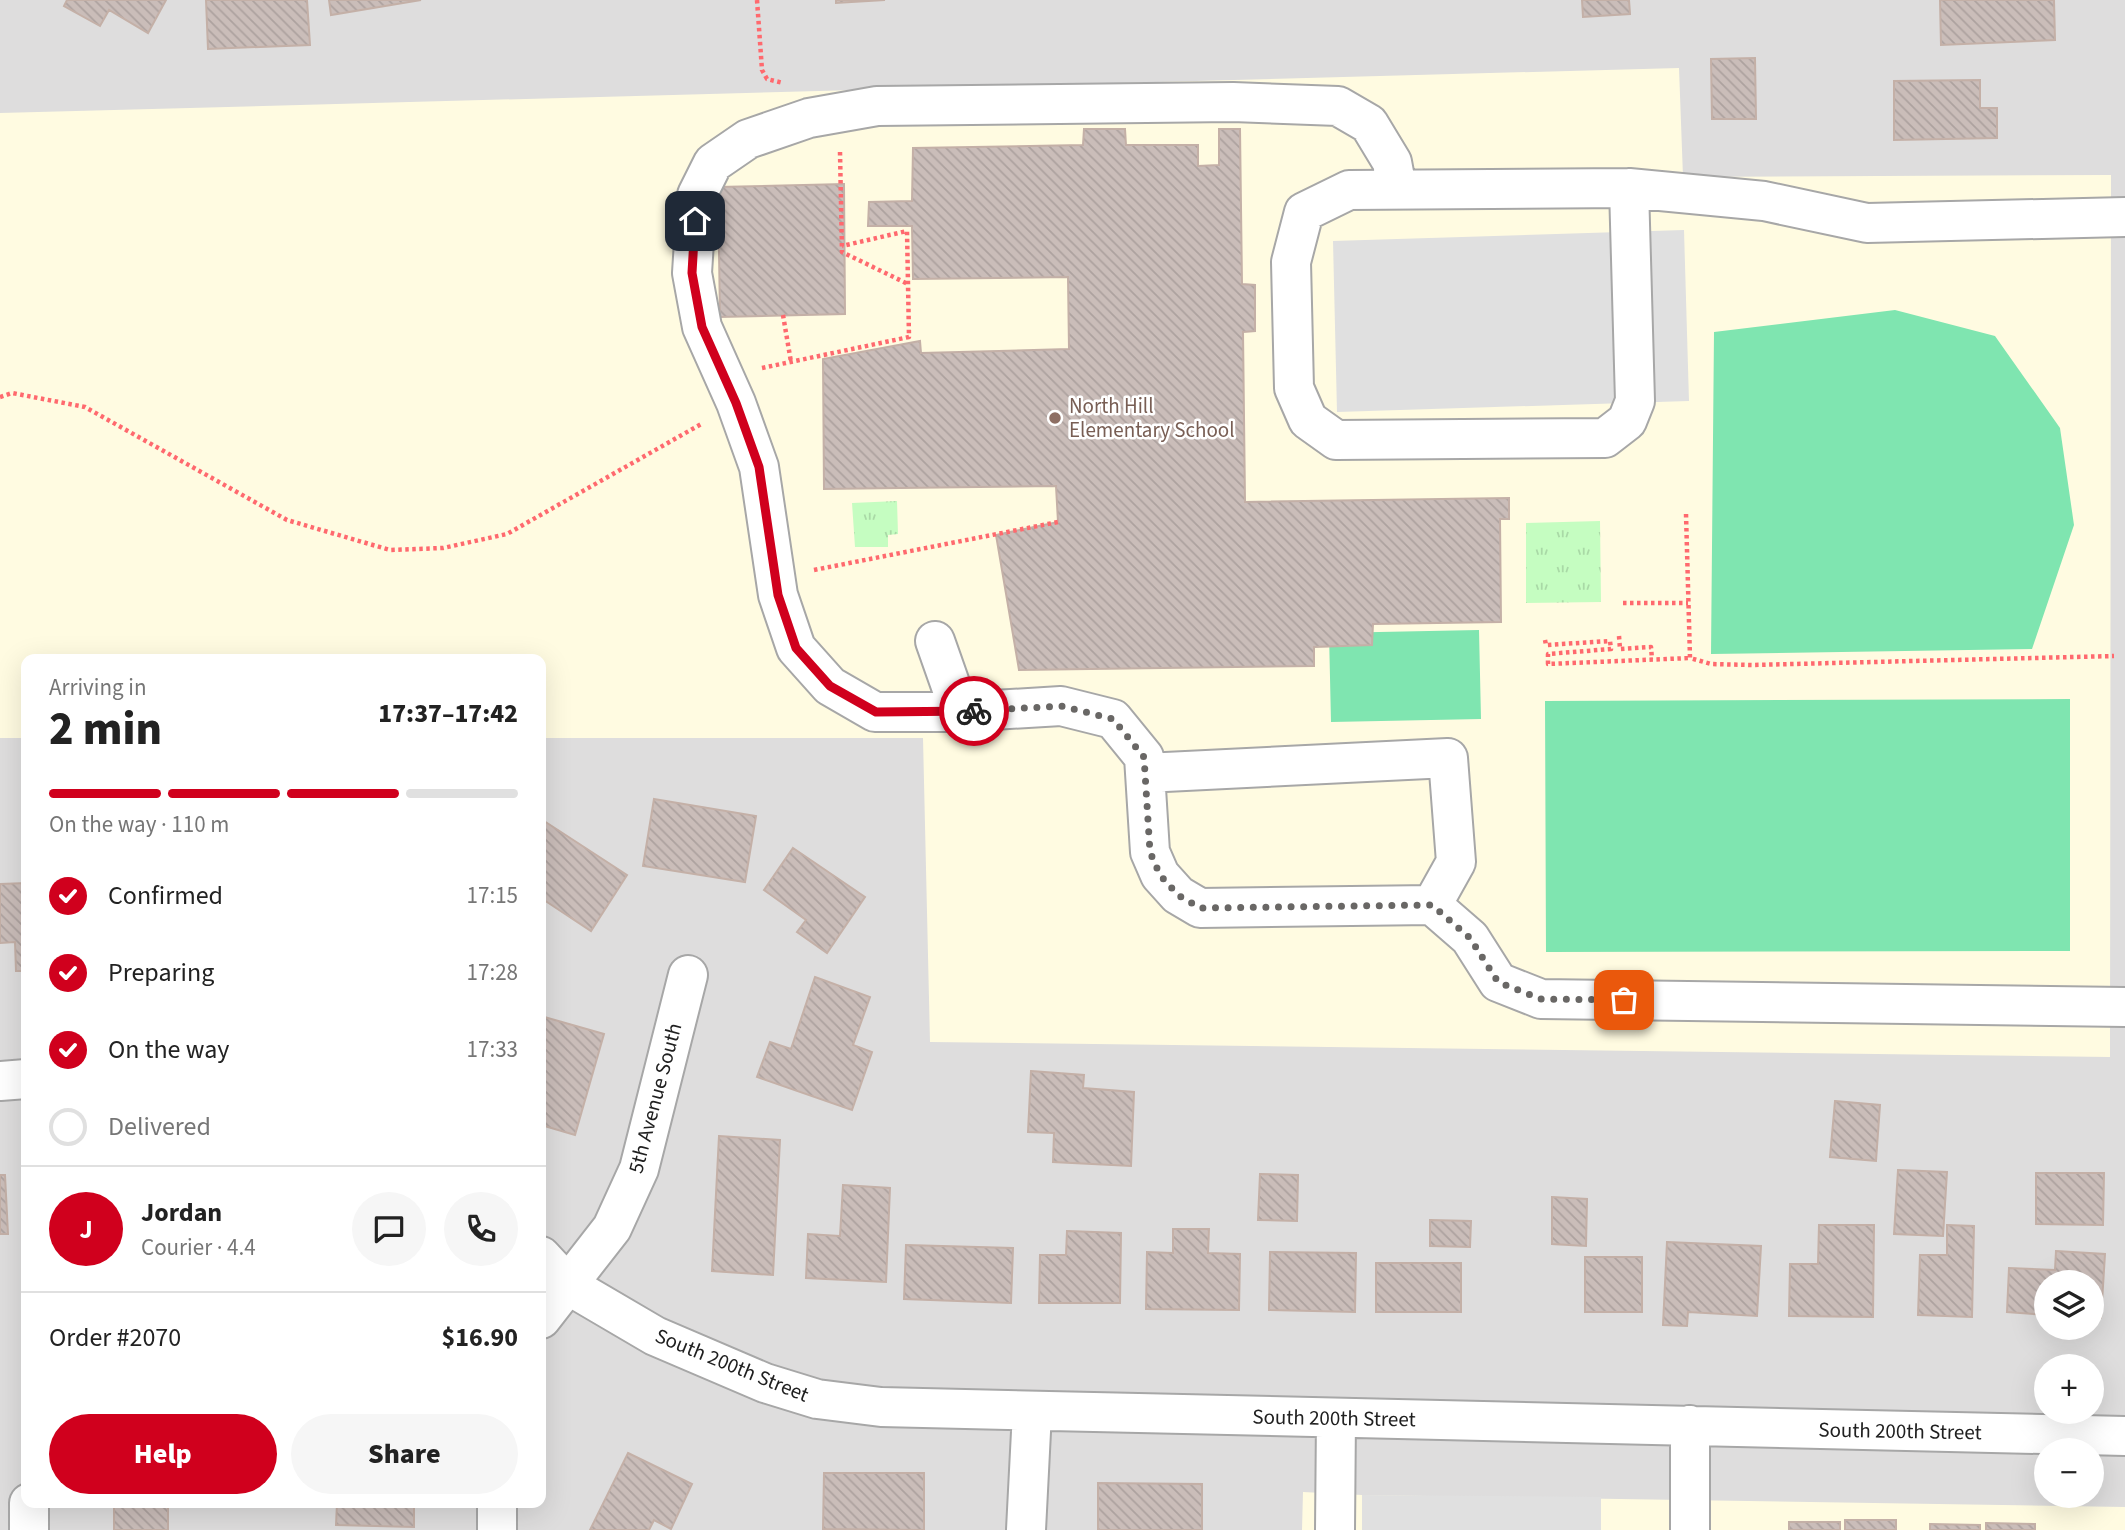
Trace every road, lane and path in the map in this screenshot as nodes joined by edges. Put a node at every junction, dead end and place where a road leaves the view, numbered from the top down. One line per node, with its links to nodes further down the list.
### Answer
1 (757, 0): 2 (path)
2 (791, 84)
3 (839, 113): 5 (street); 7 (path); 11 (street)
4 (1629, 188): 5 (street); 5 (street); 6 (street)
5 (1397, 190)
6 (2125, 217)
7 (842, 246): 8 (path); 8 (path)
8 (908, 284): 10 (path)
9 (783, 316): 10 (path)
10 (791, 362): 11 (path)
11 (730, 390): 12 (path); 15 (street)
12 (0, 397)
13 (1686, 514): 17 (path)
14 (1058, 522): 15 (path)
15 (775, 577): 26 (street)
16 (1623, 603): 17 (path)
17 (1688, 603): 24 (path)
18 (1619, 636): 22 (path)
19 (1545, 640): 21 (path)
20 (935, 641): 26 (street)
21 (1611, 649): 22 (path); 25 (path)
22 (1620, 649): 25 (path)
23 (2115, 656): 24 (path)
24 (1690, 658): 25 (path)
25 (1652, 659)
26 (960, 712): 27 (street)
27 (1145, 773): 28 (street); 28 (street)
28 (1432, 905): 30 (street)
29 (688, 975): 34 (street, 5th Avenue South)
30 (2125, 1007)
31 (21, 1079): 32 (street)
32 (0, 1081)
33 (546, 1261): 34 (street, South 200th Street)
34 (568, 1285): 35 (street, 5th Avenue South); 36 (street, South 200th Street)
35 (546, 1313)
36 (1032, 1412): 37 (street, South 200th Street); 44 (street)
37 (1336, 1418): 38 (street, South 200th Street); 45 (street)
38 (1690, 1425): 39 (street, South 200th Street); 46 (street)
39 (2125, 1436)
40 (29, 1508): 42 (street)
41 (497, 1508): 43 (street)
42 (29, 1530)
43 (497, 1530)
44 (1026, 1530)
45 (1335, 1530)
46 (1690, 1530)

